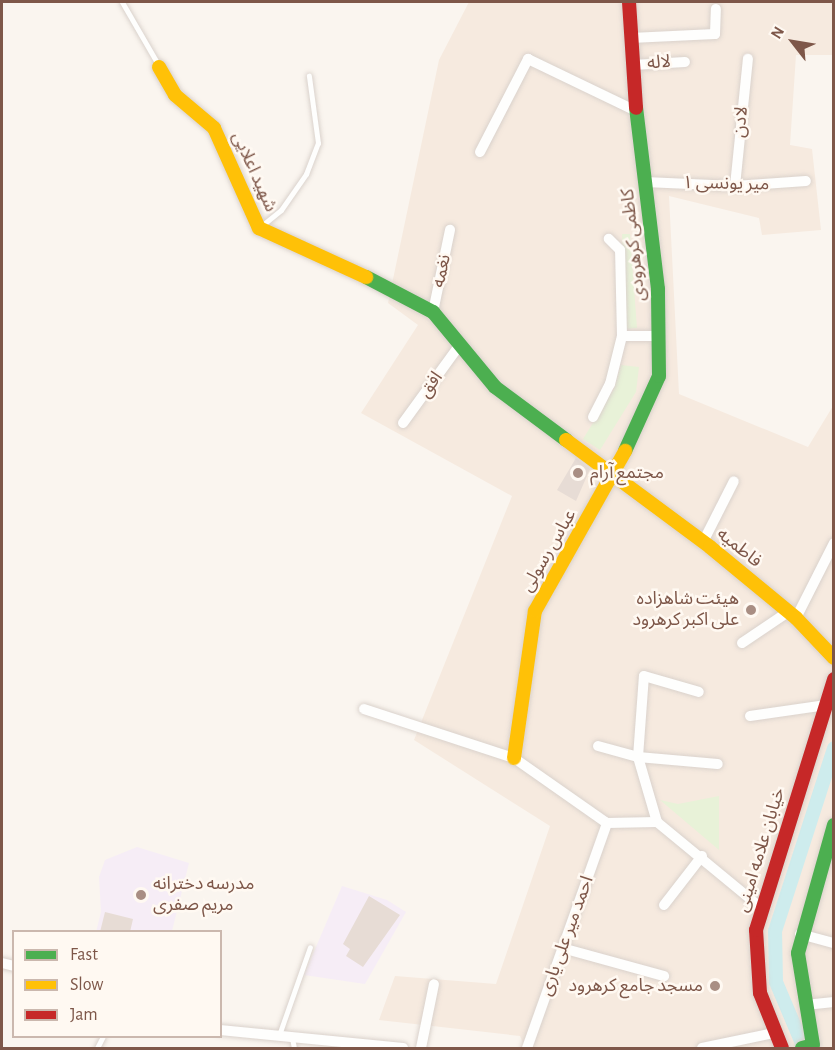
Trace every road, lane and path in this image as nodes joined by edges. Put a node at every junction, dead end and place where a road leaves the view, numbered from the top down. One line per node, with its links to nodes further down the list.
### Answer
1 (122, 2): 8 (lane)
2 (629, 2): 4 (street, کاظمی کرهرودی)
3 (716, 9): 4 (street)
4 (631, 38): 7 (street, کاظمی کرهرودی)
5 (748, 59): 14 (street, لادن)
6 (685, 62): 7 (street, لاله)
7 (633, 65): 10 (street, کاظمی کرهرودی)
8 (159, 67): 15 (street, شهید اعلایی)
9 (309, 76): 15 (lane)
10 (636, 111): 11 (street); 13 (street, کاظمی کرهرودی)
11 (480, 152)
12 (806, 181): 14 (street, میر یونسی ۱)
13 (645, 182): 14 (street, میر یونسی ۱); 20 (street, کاظمی کرهرودی)
14 (735, 186)
15 (259, 228): 18 (street, شهید اعلایی)
16 (450, 230): 18 (street, نغمه)
17 (609, 239): 19 (street)
18 (433, 312): 21 (street, فاطمیه)
19 (622, 336): 20 (street); 22 (street)
20 (659, 336): 24 (street, کاظمی کرهرودی)
21 (459, 346): 23 (street, افق); 24 (street, فاطمیه)
22 (593, 417)
23 (403, 423)
24 (614, 475): 26 (street, فاطمیه); 38 (street, عباس رسولی)
25 (734, 481): 26 (street)
26 (703, 542): 28 (street, فاطمیه)
27 (834, 543): 28 (street)
28 (792, 615): 29 (street); 30 (street, فاطمیه)
29 (742, 643)
30 (834, 658)
31 (834, 679): 33 (street, خیابان علامه امینی)
32 (699, 692): 37 (street)
33 (826, 705): 35 (street); 45 (street, خیابان علامه امینی)
34 (364, 709): 38 (street)
35 (750, 716)
36 (598, 746): 37 (street)
37 (638, 757): 39 (street); 40 (street)
38 (514, 758): 41 (street)
39 (718, 765)
40 (657, 822): 41 (street); 43 (street)
41 (607, 823): 49 (street, احمد میر علی یاری)
42 (834, 825): 46 (street)
43 (702, 856): 44 (street); 45 (street)
44 (664, 905)
45 (760, 907): 57 (street, خیابان علامه امینی)
46 (800, 934): 47 (street); 53 (street)
47 (834, 943)
48 (310, 948): 55 (lane)
49 (562, 948): 50 (street); 62 (street, احمد میر علی یاری)
50 (664, 976)
51 (434, 984): 61 (street)
52 (834, 1002): 53 (street)
53 (805, 1005): 58 (street)
54 (222, 1030): 55 (street)
55 (279, 1035): 56 (street)
56 (292, 1036): 59 (lane); 60 (street)
57 (777, 1043): 63 (street)
58 (811, 1047)
59 (294, 1048)
60 (403, 1048)
61 (421, 1048)
62 (526, 1048)
63 (702, 1048)

